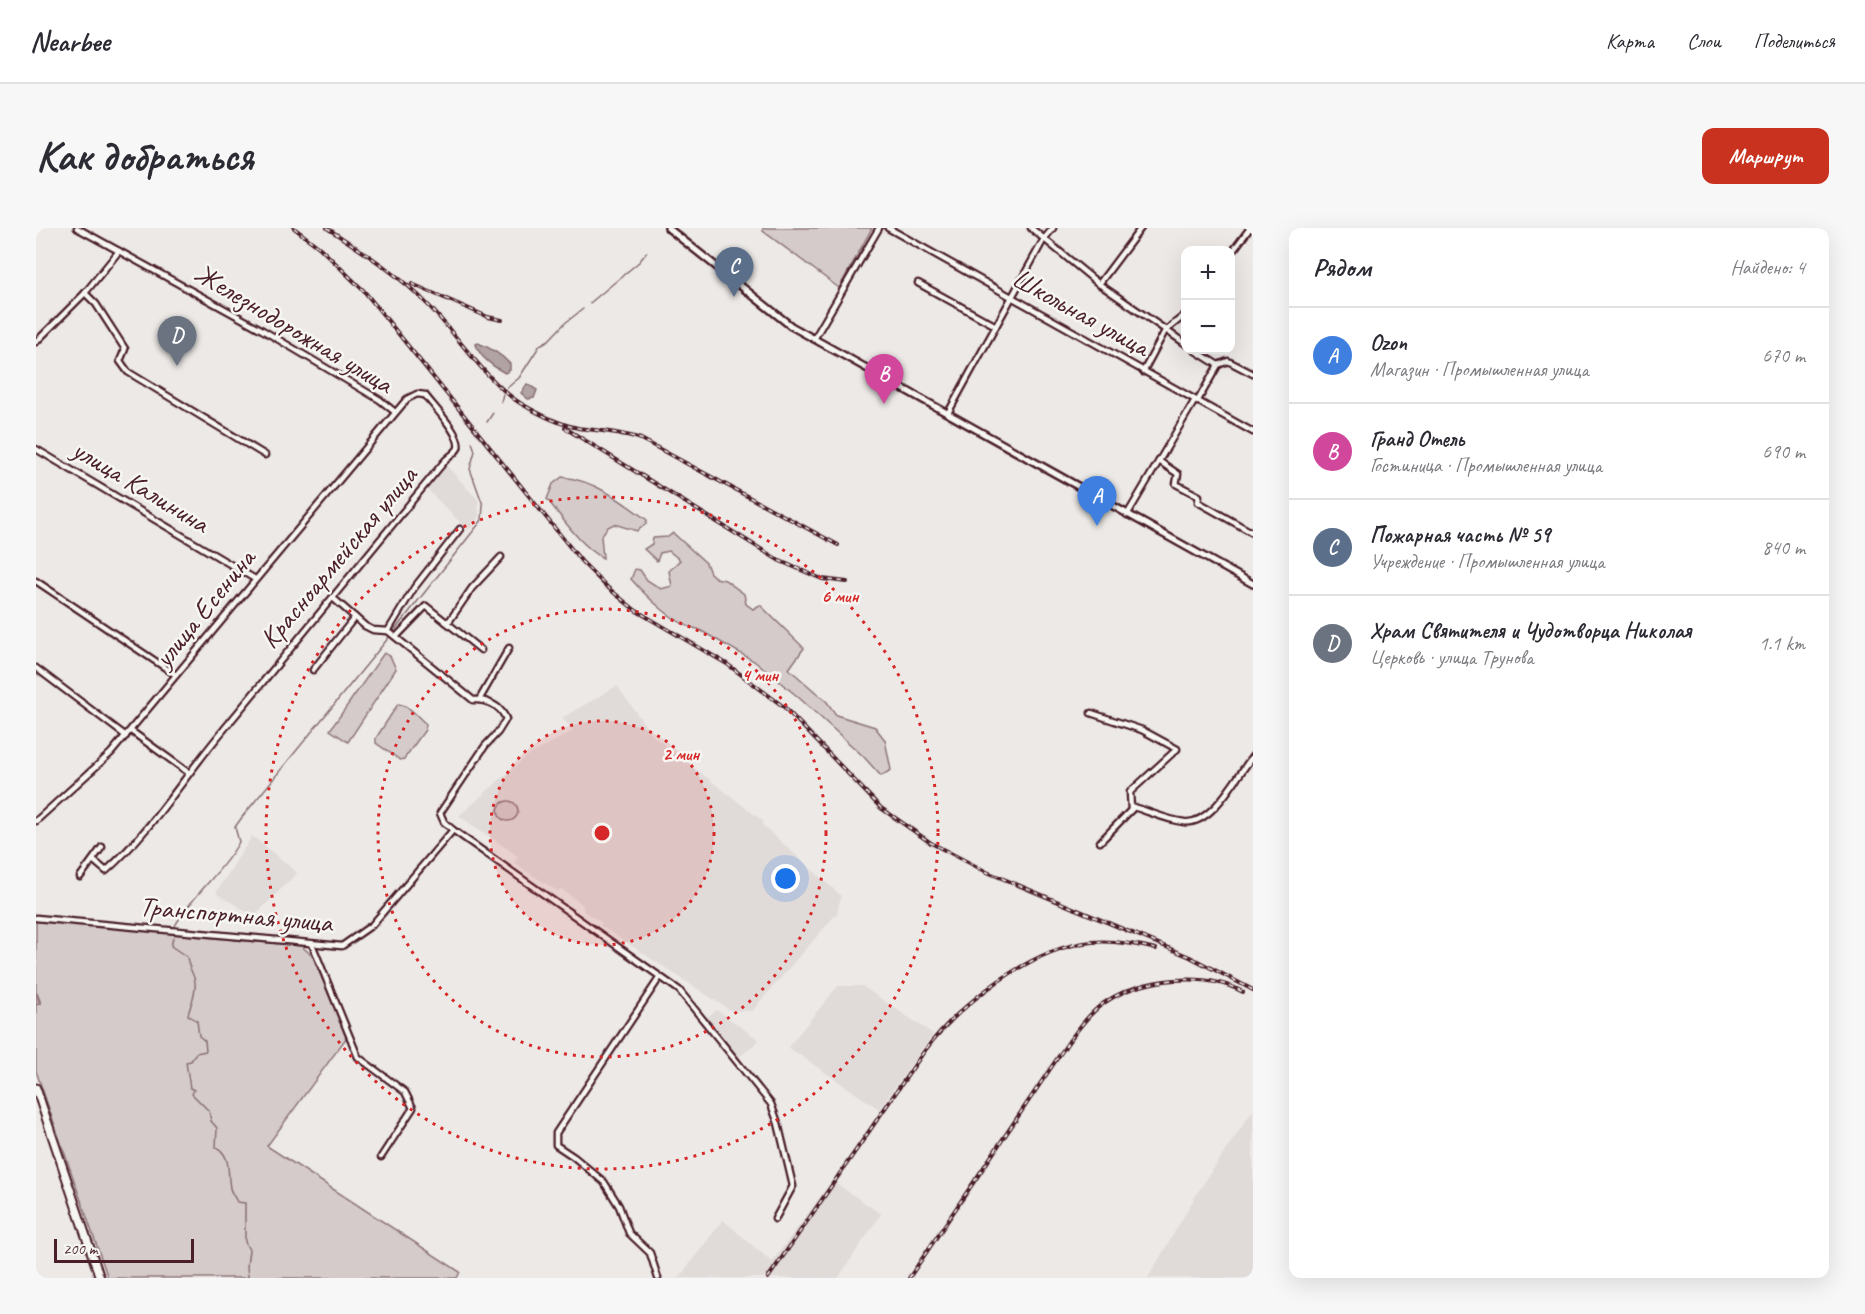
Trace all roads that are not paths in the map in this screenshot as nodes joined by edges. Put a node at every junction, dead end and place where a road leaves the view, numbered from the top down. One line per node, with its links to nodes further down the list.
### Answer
1 (77, 228): 11 (street, Железнодорожная улица)
2 (668, 228): 19 (street)
3 (879, 228): 19 (street)
4 (888, 228): 15 (street, Школьная улица)
5 (1031, 228): 9 (street)
6 (1053, 228): 9 (street)
7 (1141, 228): 13 (street)
8 (1251, 228): 10 (street)
9 (1044, 239): 13 (street); 15 (street)
10 (1235, 249)
11 (119, 251): 14 (street); 27 (street, Железнодорожная улица)
12 (918, 283): 17 (street)
13 (1099, 284): 18 (street)
14 (85, 293): 21 (street); 31 (street)
15 (1012, 297): 17 (street); 24 (street, Школьная улица)
16 (1181, 317): 18 (street)
17 (996, 326): 28 (street)
18 (1165, 331): 20 (street); 24 (street)
19 (814, 339): 28 (street)
20 (1181, 341)
21 (36, 342)
22 (1200, 354): 23 (street)
23 (1218, 365): 25 (street); 26 (street)
24 (1143, 372): 26 (street, Школьная улица)
25 (1253, 374)
26 (1196, 401): 29 (street, Школьная улица); 32 (street)
27 (395, 412): 37 (street, улица Есенина); 40 (street, Красноармейская улица)
28 (948, 413): 33 (street)
29 (1253, 432)
30 (36, 448): 37 (street, улица Калинина)
31 (265, 455)
32 (1159, 460): 33 (street); 35 (street)
33 (1127, 515): 39 (street)
34 (460, 529): 43 (street)
35 (1253, 533)
36 (501, 556): 42 (street)
37 (255, 579): 49 (street, улица Есенина)
38 (36, 581): 49 (street)
39 (1253, 584)
40 (333, 597): 41 (street); 55 (street, Красноармейская улица)
41 (355, 617): 43 (street); 48 (street)
42 (446, 622): 44 (street); 46 (street)
43 (388, 631): 44 (street)
44 (396, 637): 50 (street)
45 (509, 648): 50 (street)
46 (481, 650)
47 (36, 668): 53 (street)
48 (313, 670)
49 (176, 675): 52 (street, улица Есенина)
50 (479, 700): 60 (street)
51 (1091, 712): 57 (street)
52 (131, 731): 53 (street, улица Есенина); 55 (street)
53 (126, 736): 58 (street, улица Есенина)
54 (1253, 756): 57 (street)
55 (189, 773): 63 (street, Красноармейская улица)
56 (36, 810): 58 (street)
57 (1131, 810): 61 (street)
58 (42, 816): 59 (street, улица Есенина)
59 (36, 821)
60 (453, 830): 66 (street, Транспортная улица); 67 (street)
61 (1100, 842)
62 (102, 848): 63 (street)
63 (93, 860): 64 (street)
64 (80, 877)
65 (36, 918): 66 (street, Транспортная улица)
66 (312, 944): 69 (street)
67 (660, 977): 70 (street); 72 (street)
68 (37, 1089): 71 (main road)
69 (381, 1157)
70 (775, 1219)
71 (100, 1278)
72 (658, 1278)

